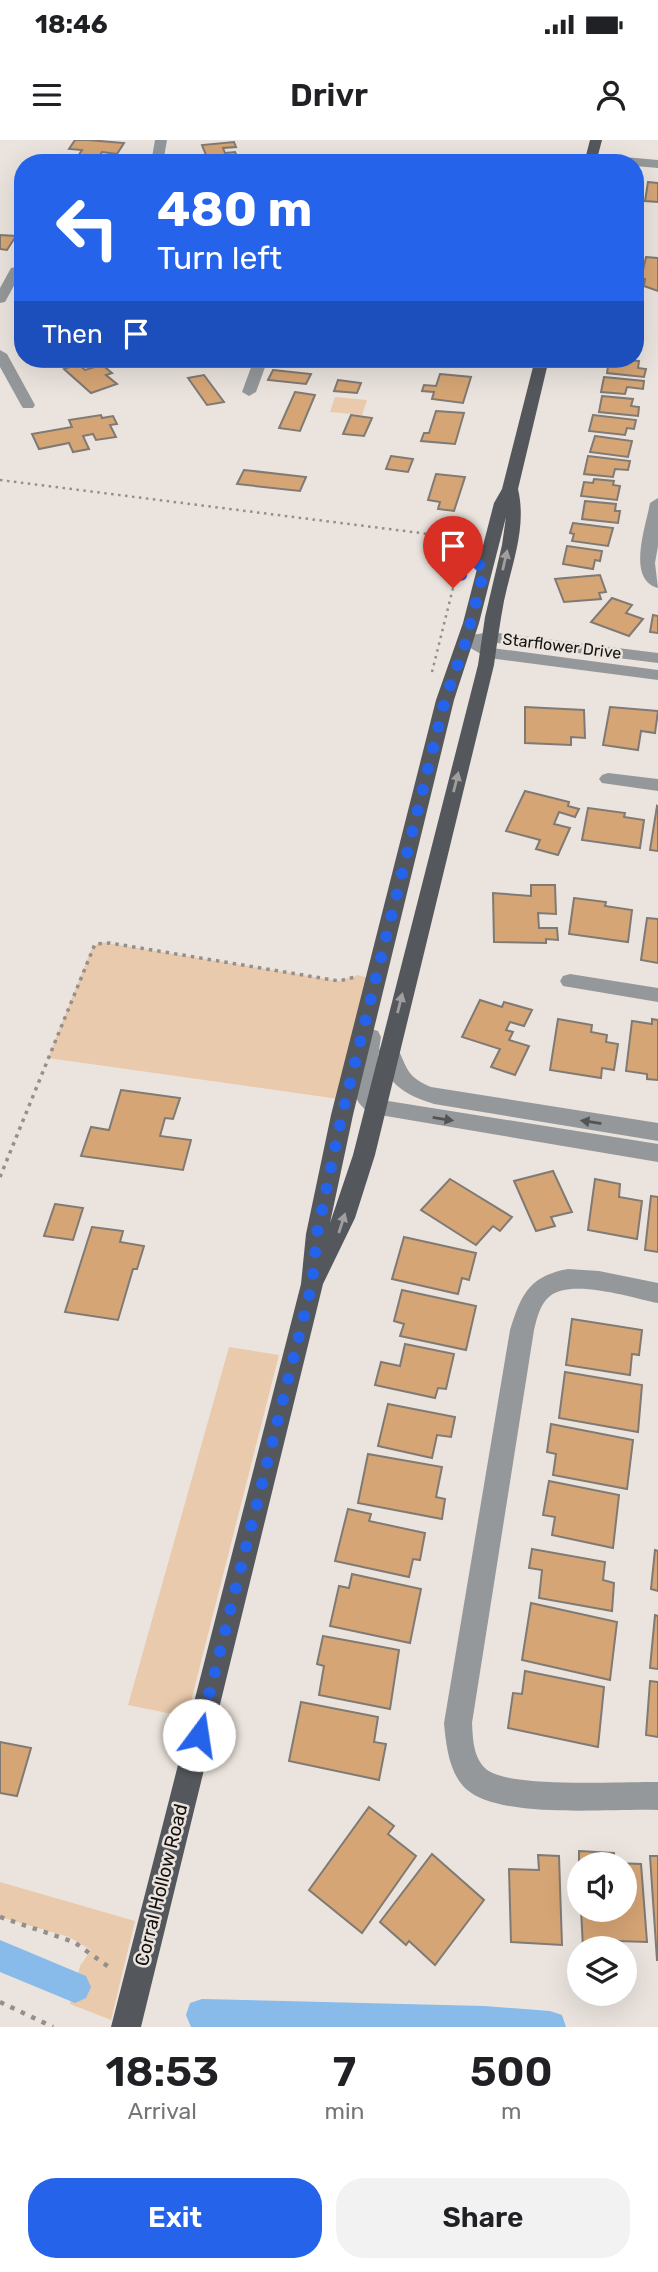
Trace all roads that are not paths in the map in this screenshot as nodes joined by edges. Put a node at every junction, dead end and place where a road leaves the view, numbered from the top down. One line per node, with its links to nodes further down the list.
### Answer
1 (14, 278): 2 (street)
2 (0, 299)
3 (0, 354): 7 (street)
4 (257, 368): 6 (street)
5 (540, 368): 8 (main road, Corral Hollow Road)
6 (248, 392)
7 (28, 405)
8 (510, 489): 11 (main road, Corral Hollow Road); 12 (main road, one-way to 8)
9 (658, 503): 10 (street)
10 (655, 580)
11 (466, 641): 12 (street); 17 (main road, Corral Hollow Road)
12 (489, 645): 13 (street, Starflower Drive); 14 (street); 20 (main road, one-way to 12)
13 (658, 658)
14 (658, 675)
15 (608, 779): 16 (street)
16 (658, 785)
17 (399, 887): 21 (street); 24 (main road, Corral Hollow Road)
18 (570, 981): 19 (street)
19 (658, 995)
20 (389, 1051): 21 (main road); 22 (street, one-way to 20)
21 (376, 1107): 23 (street, one-way to 23); 24 (main road, one-way to 21)
22 (658, 1132)
23 (658, 1153)
24 (312, 1284): 27 (main road, Corral Hollow Road)
25 (658, 1293): 26 (street)
26 (658, 1796)
27 (126, 2027)

